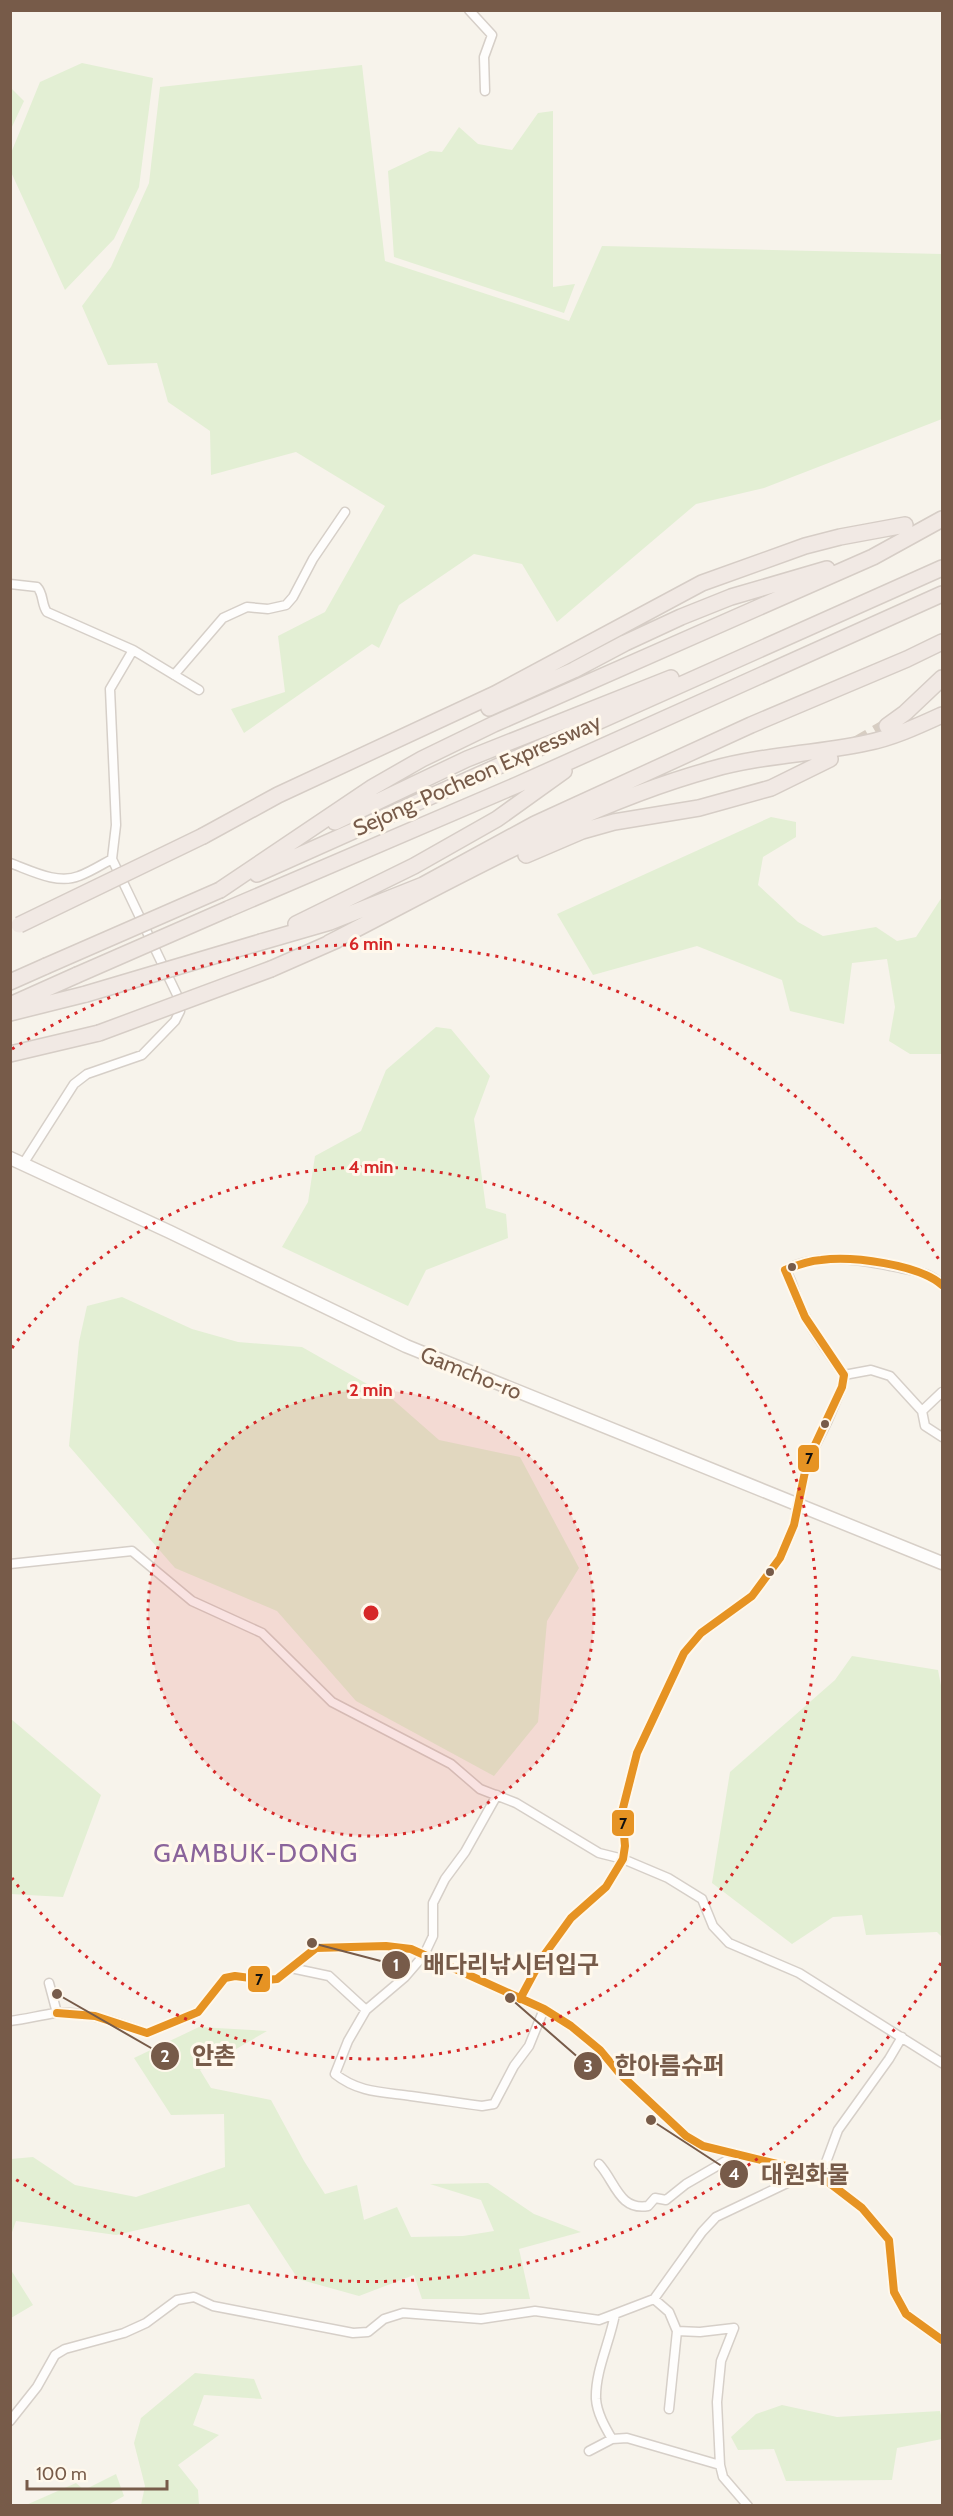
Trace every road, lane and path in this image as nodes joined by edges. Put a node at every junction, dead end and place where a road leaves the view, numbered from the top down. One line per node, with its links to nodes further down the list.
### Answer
1 (469, 10): 2 (street)
2 (485, 91)
3 (345, 512): 13 (street)
4 (942, 519): 6 (highway)
5 (905, 525): 20 (highway)
6 (873, 557): 20 (highway); 21 (highway)
7 (942, 568): 10 (highway, Sejong-Pocheon Expressway)
8 (10, 584): 12 (street)
9 (942, 594): 18 (highway, Sejong-Pocheon Expressway)
10 (801, 630): 21 (highway); 24 (highway, Sejong-Pocheon Expressway)
11 (942, 642): 26 (highway)
12 (133, 650): 13 (street); 22 (street)
13 (174, 675): 15 (street)
14 (942, 678): 17 (highway)
15 (199, 690)
16 (942, 715): 27 (highway)
17 (887, 726)
18 (592, 752): 26 (highway); 29 (highway, Sejong-Pocheon Expressway, bridge)
19 (830, 759): 27 (highway)
20 (203, 836): 25 (highway, bridge)
21 (290, 843): 24 (highway)
22 (112, 859): 23 (street); 33 (street)
23 (10, 863)
24 (220, 890): 28 (highway, Sejong-Pocheon Expressway, bridge)
25 (15, 928)
26 (261, 942): 30 (highway, bridge)
27 (329, 943): 31 (highway, bridge)
28 (10, 982)
29 (10, 1005)
30 (10, 1013)
31 (10, 1054)
32 (10, 1158): 33 (main road, Gamcho-ro)
33 (23, 1164): 39 (main road, Gamcho-ro)
34 (942, 1285): 35 (street)
35 (844, 1376): 37 (street); 39 (street)
36 (942, 1392): 37 (street)
37 (922, 1411): 38 (street)
38 (942, 1437)
39 (797, 1506): 40 (main road, Gamcho-ro); 43 (street)
40 (942, 1563)
41 (10, 1564): 42 (street)
42 (497, 1795): 43 (street); 44 (street)
43 (623, 1859): 47 (street); 52 (street)
44 (424, 1955): 45 (street); 47 (street); 49 (street)
45 (291, 1968): 49 (street); 50 (street)
46 (49, 1983): 50 (street)
47 (520, 1999): 48 (street)
48 (544, 2009): 49 (street); 54 (street)
49 (366, 2010)
50 (57, 2013): 51 (street)
51 (10, 2021)
52 (902, 2037): 53 (street); 56 (street)
53 (942, 2063)
54 (736, 2155): 55 (street); 56 (street)
55 (599, 2164)
56 (810, 2174): 57 (street); 60 (street)
57 (654, 2299): 58 (street); 59 (street)
58 (615, 2314): 62 (street); 63 (street)
59 (677, 2331): 61 (street); 65 (street)
60 (942, 2340)
61 (669, 2409)
62 (10, 2421)
63 (612, 2439): 64 (street); 65 (street)
64 (589, 2451)
65 (720, 2464): 66 (street)
66 (748, 2505)

